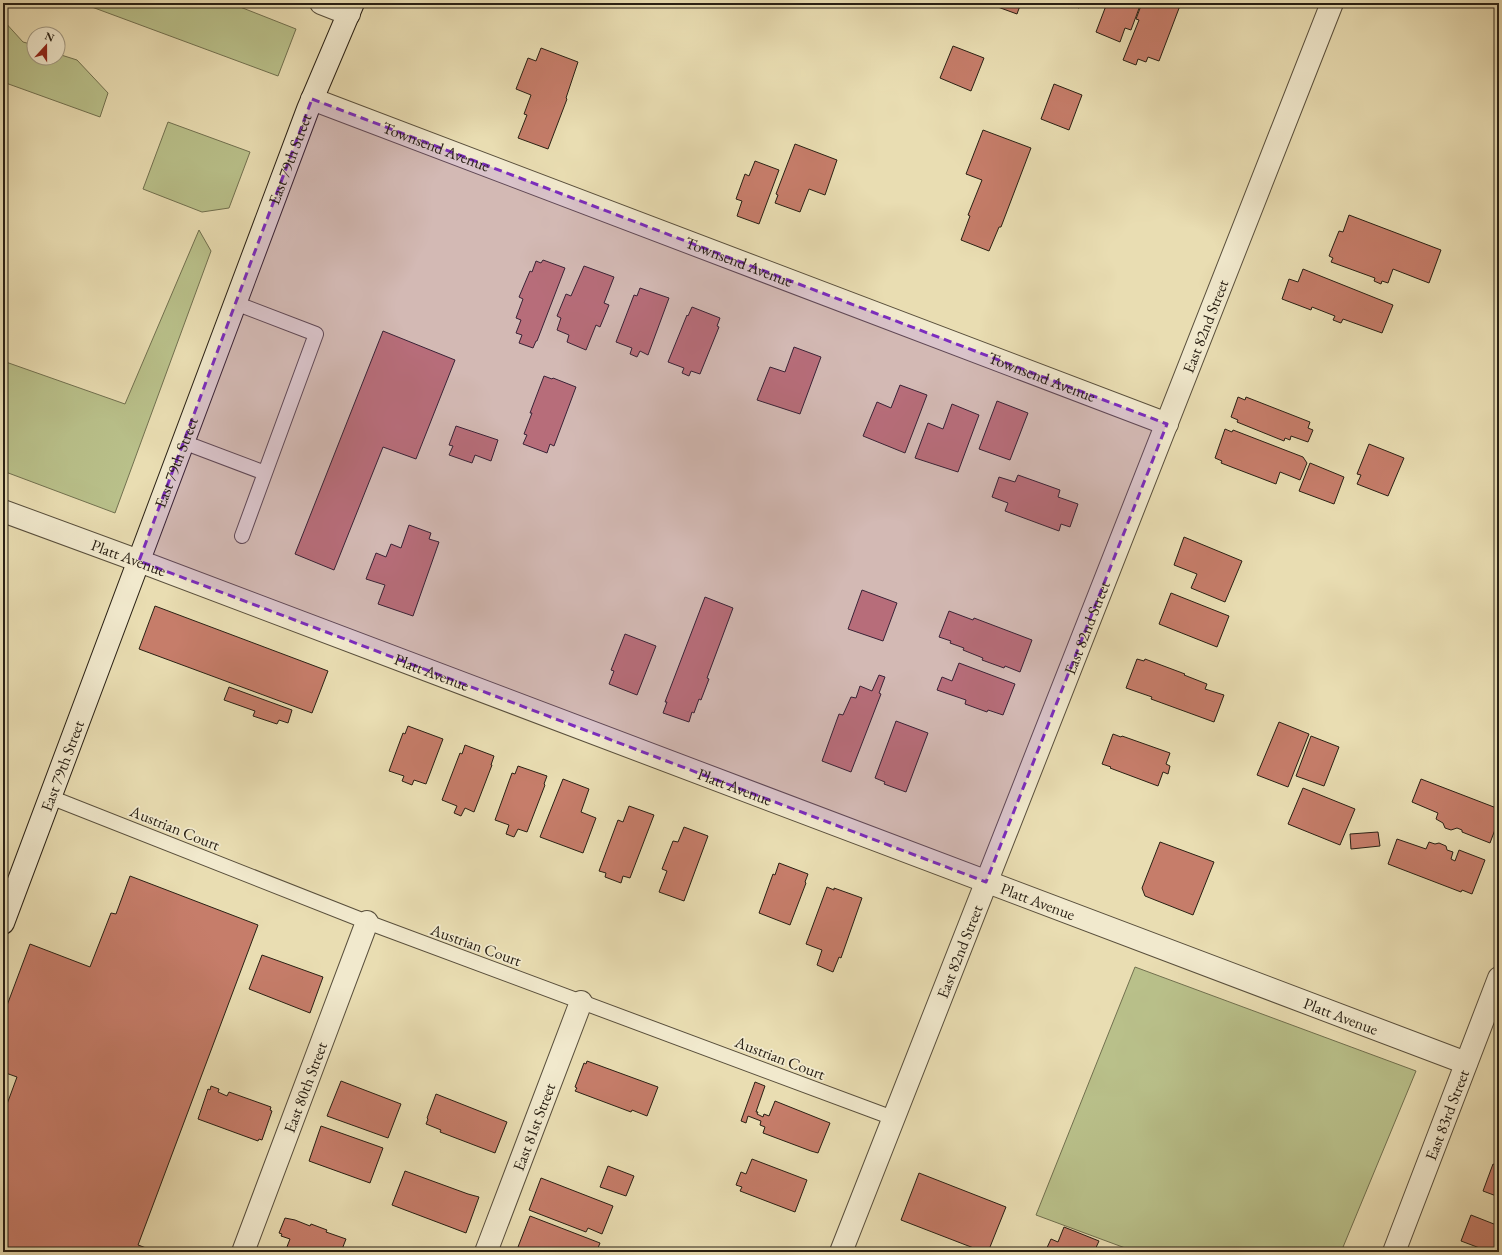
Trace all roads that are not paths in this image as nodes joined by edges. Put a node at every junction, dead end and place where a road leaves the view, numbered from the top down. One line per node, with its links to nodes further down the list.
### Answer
1 (321, 3): 3 (street)
2 (1332, 3): 6 (street, East 82nd Street)
3 (351, 9): 4 (street, East 79th Street)
4 (312, 98): 5 (street, East 79th Street); 6 (street, Townsend Avenue)
5 (235, 303): 7 (street, East 79th Street); 8 (lane)
6 (1167, 424): 13 (street, East 82nd Street)
7 (183, 442): 8 (lane); 11 (street, East 79th Street)
8 (265, 473): 10 (lane)
9 (3, 511): 11 (street, Platt Avenue)
10 (242, 536)
11 (139, 561): 12 (street, East 79th Street); 13 (street, Platt Avenue)
12 (50, 798): 14 (lane, Austrian Court); 15 (street, East 79th Street)
13 (986, 882): 18 (street, Platt Avenue); 19 (street, East 82nd Street)
14 (367, 922): 17 (lane, Austrian Court); 20 (street, East 80th Street)
15 (3, 923)
16 (1499, 978): 18 (street, East 83rd Street)
17 (580, 1002): 19 (lane, Austrian Court); 21 (street, East 81st Street)
18 (1466, 1063): 23 (street, East 83rd Street)
19 (893, 1118): 22 (street, East 82nd Street)
20 (243, 1252)
21 (486, 1252)
22 (840, 1252)
23 (1394, 1252)

